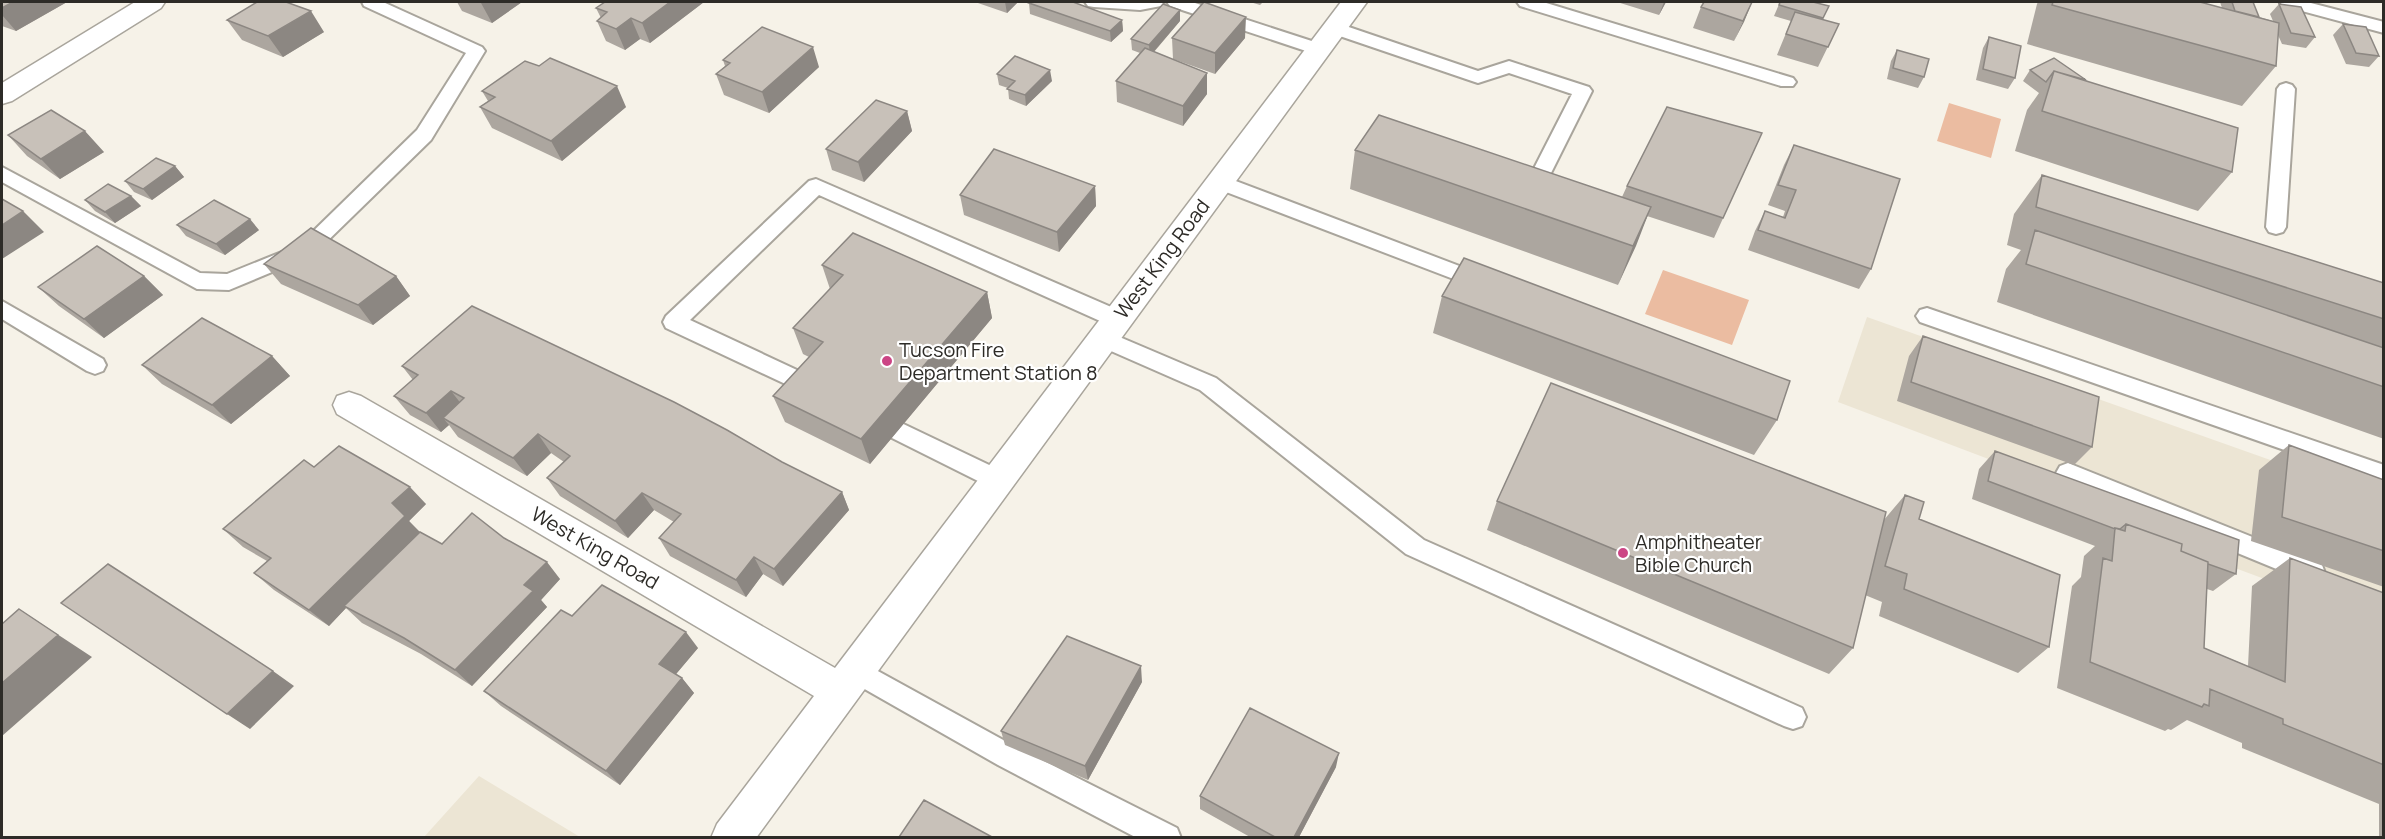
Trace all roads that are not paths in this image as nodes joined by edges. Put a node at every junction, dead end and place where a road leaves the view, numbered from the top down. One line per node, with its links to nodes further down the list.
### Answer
1 (152, 2): 12 (street)
2 (370, 2): 14 (lane)
3 (1094, 2): 4 (lane)
4 (1155, 2)
5 (1176, 2): 10 (lane)
6 (1354, 2): 10 (street, West King Road)
7 (1526, 2): 11 (lane)
8 (2289, 2): 9 (lane)
9 (2384, 28)
10 (1326, 38): 15 (street, West King Road); 16 (lane)
11 (1787, 82)
12 (7, 86)
13 (2286, 89): 17 (lane)
14 (2, 174)
15 (1220, 182): 18 (lane); 21 (street, West King Road)
16 (1535, 186)
17 (2276, 227)
18 (1504, 291)
19 (2, 309): 22 (lane)
20 (1928, 316): 27 (lane)
21 (1110, 329): 23 (lane); 28 (street, West King Road); 31 (lane)
22 (95, 365)
23 (836, 399)
24 (349, 405): 30 (street, West King Road)
25 (856, 410): 28 (lane)
26 (2068, 473): 29 (lane)
27 (2384, 475)
28 (998, 480): 30 (street, West King Road)
29 (2329, 580)
30 (848, 681): 32 (street, West King Road); 33 (lane)
31 (1793, 717)
32 (731, 837)
33 (1167, 837)

